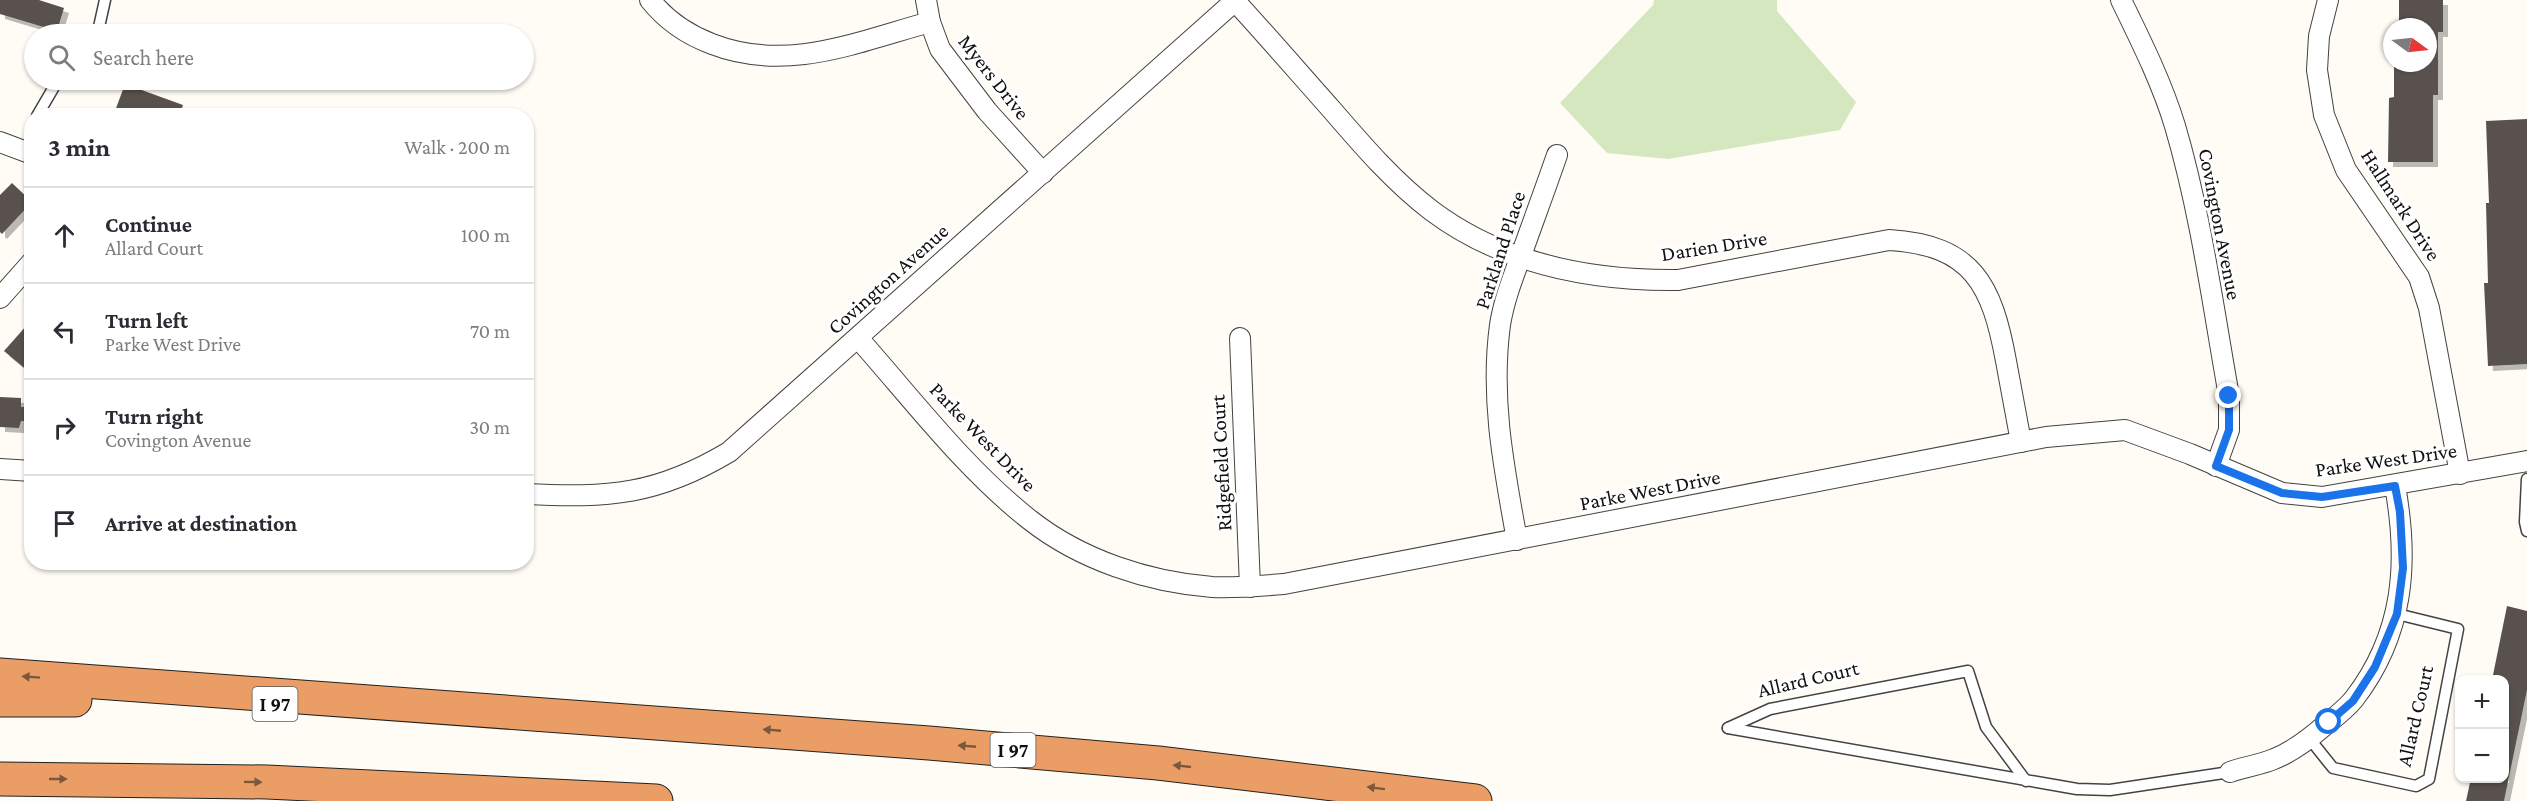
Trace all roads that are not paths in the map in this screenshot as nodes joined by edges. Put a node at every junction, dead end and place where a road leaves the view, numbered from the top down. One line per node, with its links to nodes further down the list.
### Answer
1 (105, 0): 8 (lane)
2 (650, 0): 7 (street)
3 (926, 0): 7 (street, Myers Drive)
4 (1236, 0): 14 (street, Covington Avenue); 15 (street, Darien Drive)
5 (2121, 0): 22 (street, Covington Avenue)
6 (2328, 0): 25 (street, Hallmark Drive)
7 (930, 22): 14 (street, Myers Drive)
8 (100, 24)
9 (52, 90): 10 (lane)
10 (41, 108)
11 (0, 142): 12 (street)
12 (24, 148)
13 (1557, 155): 15 (street, Parkland Place)
14 (1043, 173): 18 (street, Covington Avenue)
15 (1520, 257): 20 (street, Darien Drive); 30 (street, Parkland Place)
16 (24, 271): 17 (street)
17 (0, 298)
18 (858, 338): 28 (street, Covington Avenue); 31 (street, Parke West Drive)
19 (1240, 338): 31 (street, Ridgefield Court)
20 (2021, 442): 22 (street, Parke West Drive); 30 (street, Parke West Drive)
21 (2527, 461): 25 (street, Parke West Drive)
22 (2216, 466): 27 (street, Parke West Drive)
23 (0, 469): 24 (street)
24 (24, 470)
25 (2460, 474): 27 (street, Parke West Drive)
26 (2527, 479): 29 (lane)
27 (2395, 486): 32 (street, Allard Court)
28 (534, 494)
29 (2527, 531)
30 (1517, 540): 31 (street, Parke West Drive)
31 (1251, 587)
32 (2397, 614): 36 (street, Allard Court); 36 (lane, Allard Court)
33 (0, 675): 35 (highway, one-way to 33)
34 (0, 700): 35 (highway, I 97)
35 (550, 715): 43 (highway, I 97, one-way to 35)
36 (2309, 738): 37 (street, Allard Court)
37 (2230, 772): 39 (lane, Allard Court)
38 (0, 779): 40 (highway, one-way to 40)
39 (2026, 781): 39 (lane, Allard Court)
40 (541, 794): 41 (highway); 42 (highway)
41 (276, 801)
42 (656, 801)
43 (1475, 801)

